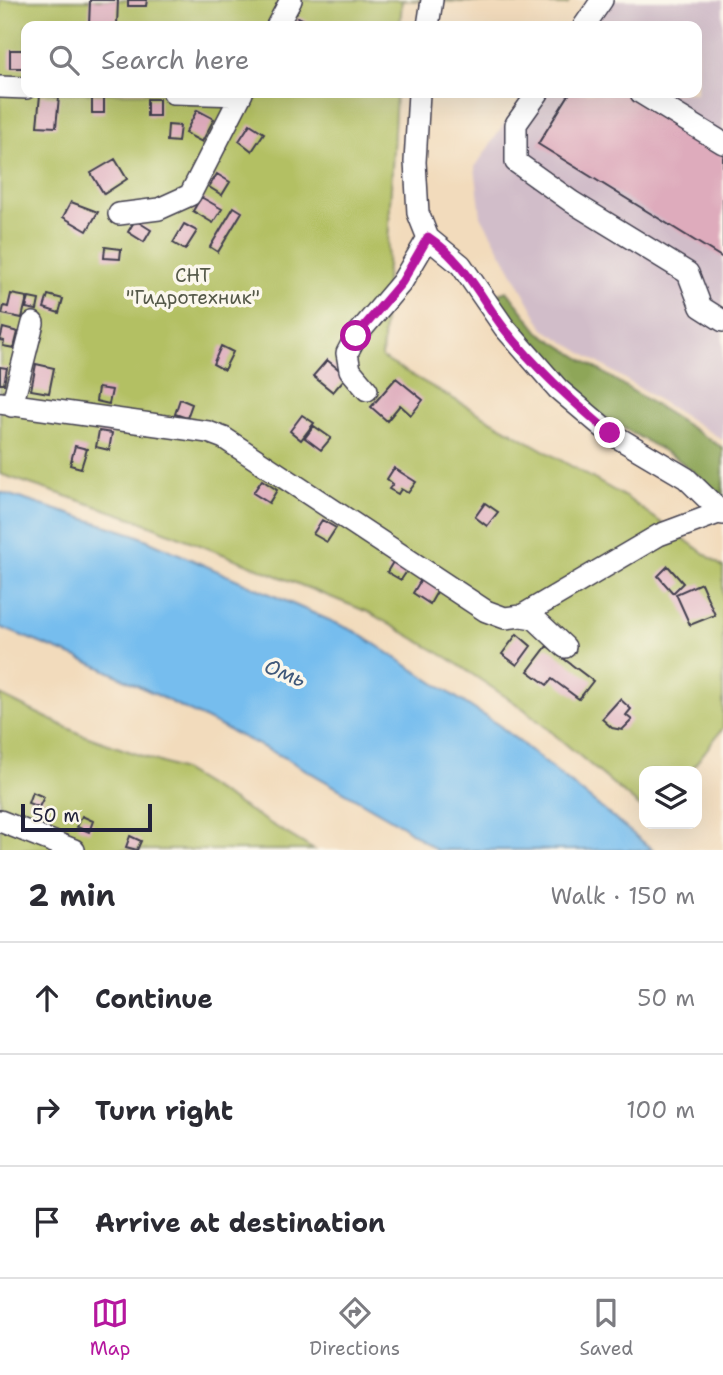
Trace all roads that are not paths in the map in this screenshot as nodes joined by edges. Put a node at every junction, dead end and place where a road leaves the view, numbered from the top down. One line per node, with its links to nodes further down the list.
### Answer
1 (291, 0): 4 (street)
2 (432, 0): 5 (street)
3 (602, 0): 6 (street)
4 (280, 21)
5 (429, 21)
6 (587, 21)
7 (0, 87): 8 (street)
8 (21, 88)
9 (240, 98): 14 (street)
10 (419, 98): 15 (street)
11 (534, 98): 16 (street)
12 (649, 98): 13 (street)
13 (723, 143)
14 (119, 214)
15 (428, 237): 18 (street); 20 (street)
16 (723, 321)
17 (33, 323): 19 (street)
18 (367, 390)
19 (6, 405): 21 (street)
20 (722, 513): 21 (street)
21 (521, 616): 22 (street)
22 (565, 647)
23 (0, 821): 24 (street)
24 (74, 850)

